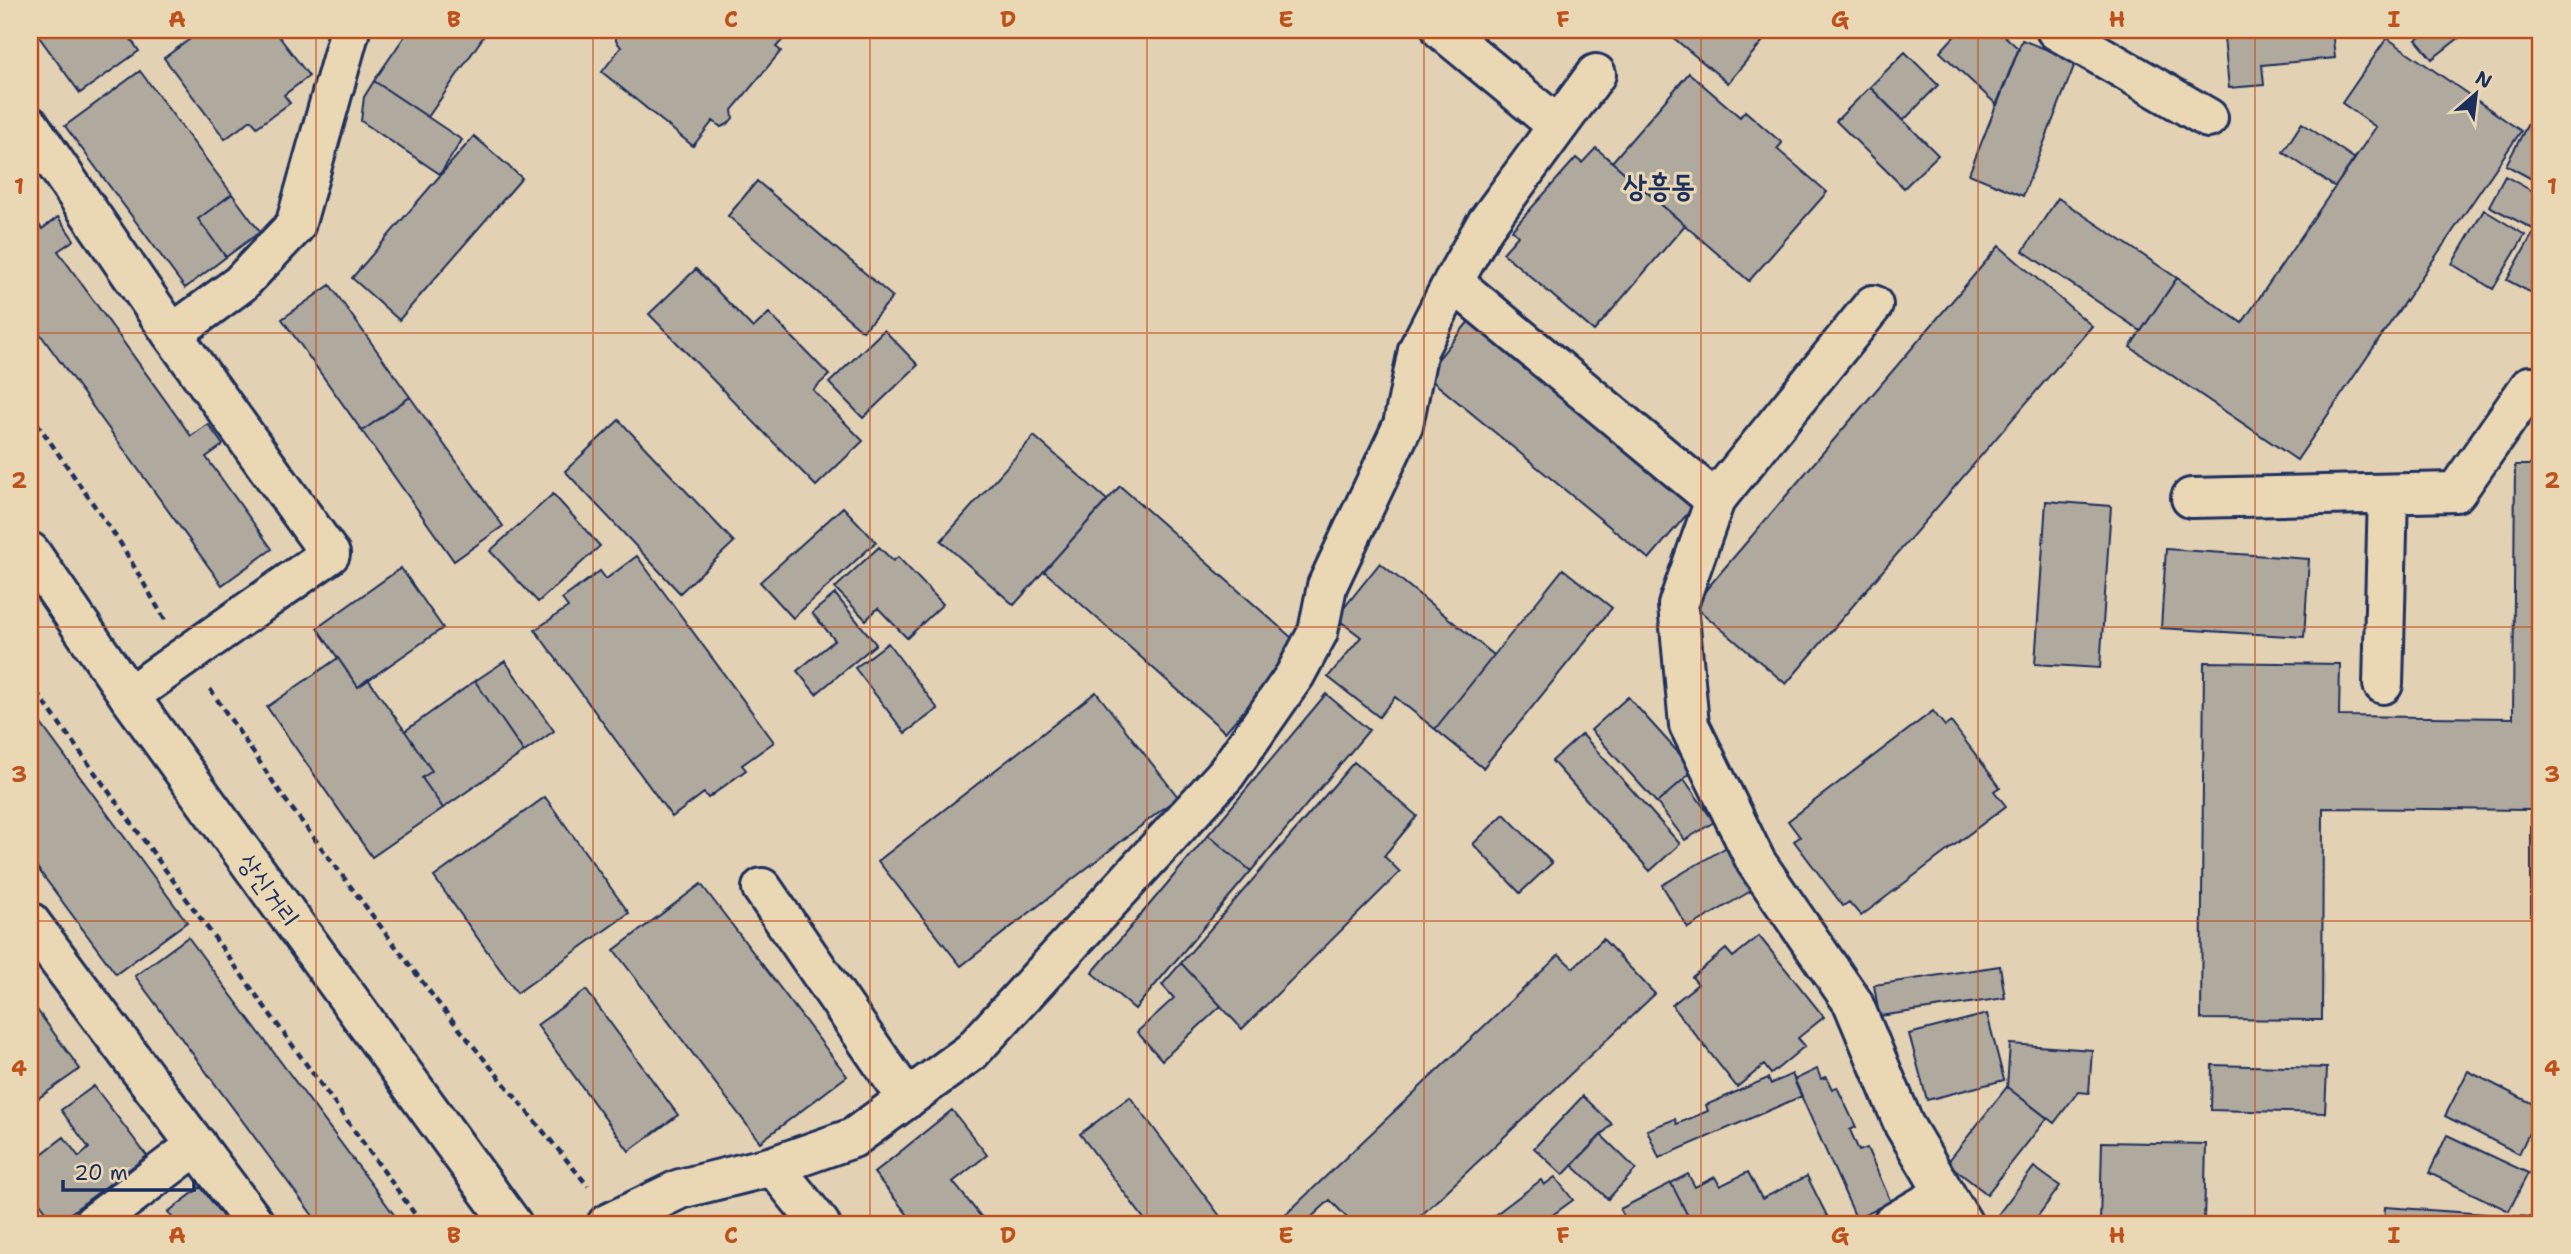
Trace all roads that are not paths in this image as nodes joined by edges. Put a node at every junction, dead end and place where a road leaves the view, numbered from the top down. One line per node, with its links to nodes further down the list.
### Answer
1 (350, 30): 10 (street)
2 (1442, 30): 6 (street)
3 (2056, 30): 5 (street)
4 (1596, 74): 6 (street)
5 (2208, 117)
6 (1558, 125): 8 (street)
7 (30, 126): 10 (street)
8 (1453, 282): 14 (street); 20 (street)
9 (1873, 305): 14 (street)
10 (172, 334): 17 (street)
11 (2541, 386): 12 (street)
12 (2388, 494): 13 (street); 16 (street)
13 (2191, 498)
14 (1715, 499): 23 (street)
15 (30, 552): 17 (street, 상신거리)
16 (2383, 684)
17 (129, 696): 27 (street, 상신거리)
18 (762, 888): 20 (street)
19 (30, 922): 21 (street)
20 (907, 1099): 22 (street)
21 (197, 1145): 25 (street); 26 (street)
22 (773, 1166): 24 (street); 28 (street)
23 (1953, 1209): 29 (street)
24 (611, 1222)
25 (93, 1224)
26 (255, 1224)
27 (512, 1224)
28 (820, 1224)
29 (1892, 1224)

